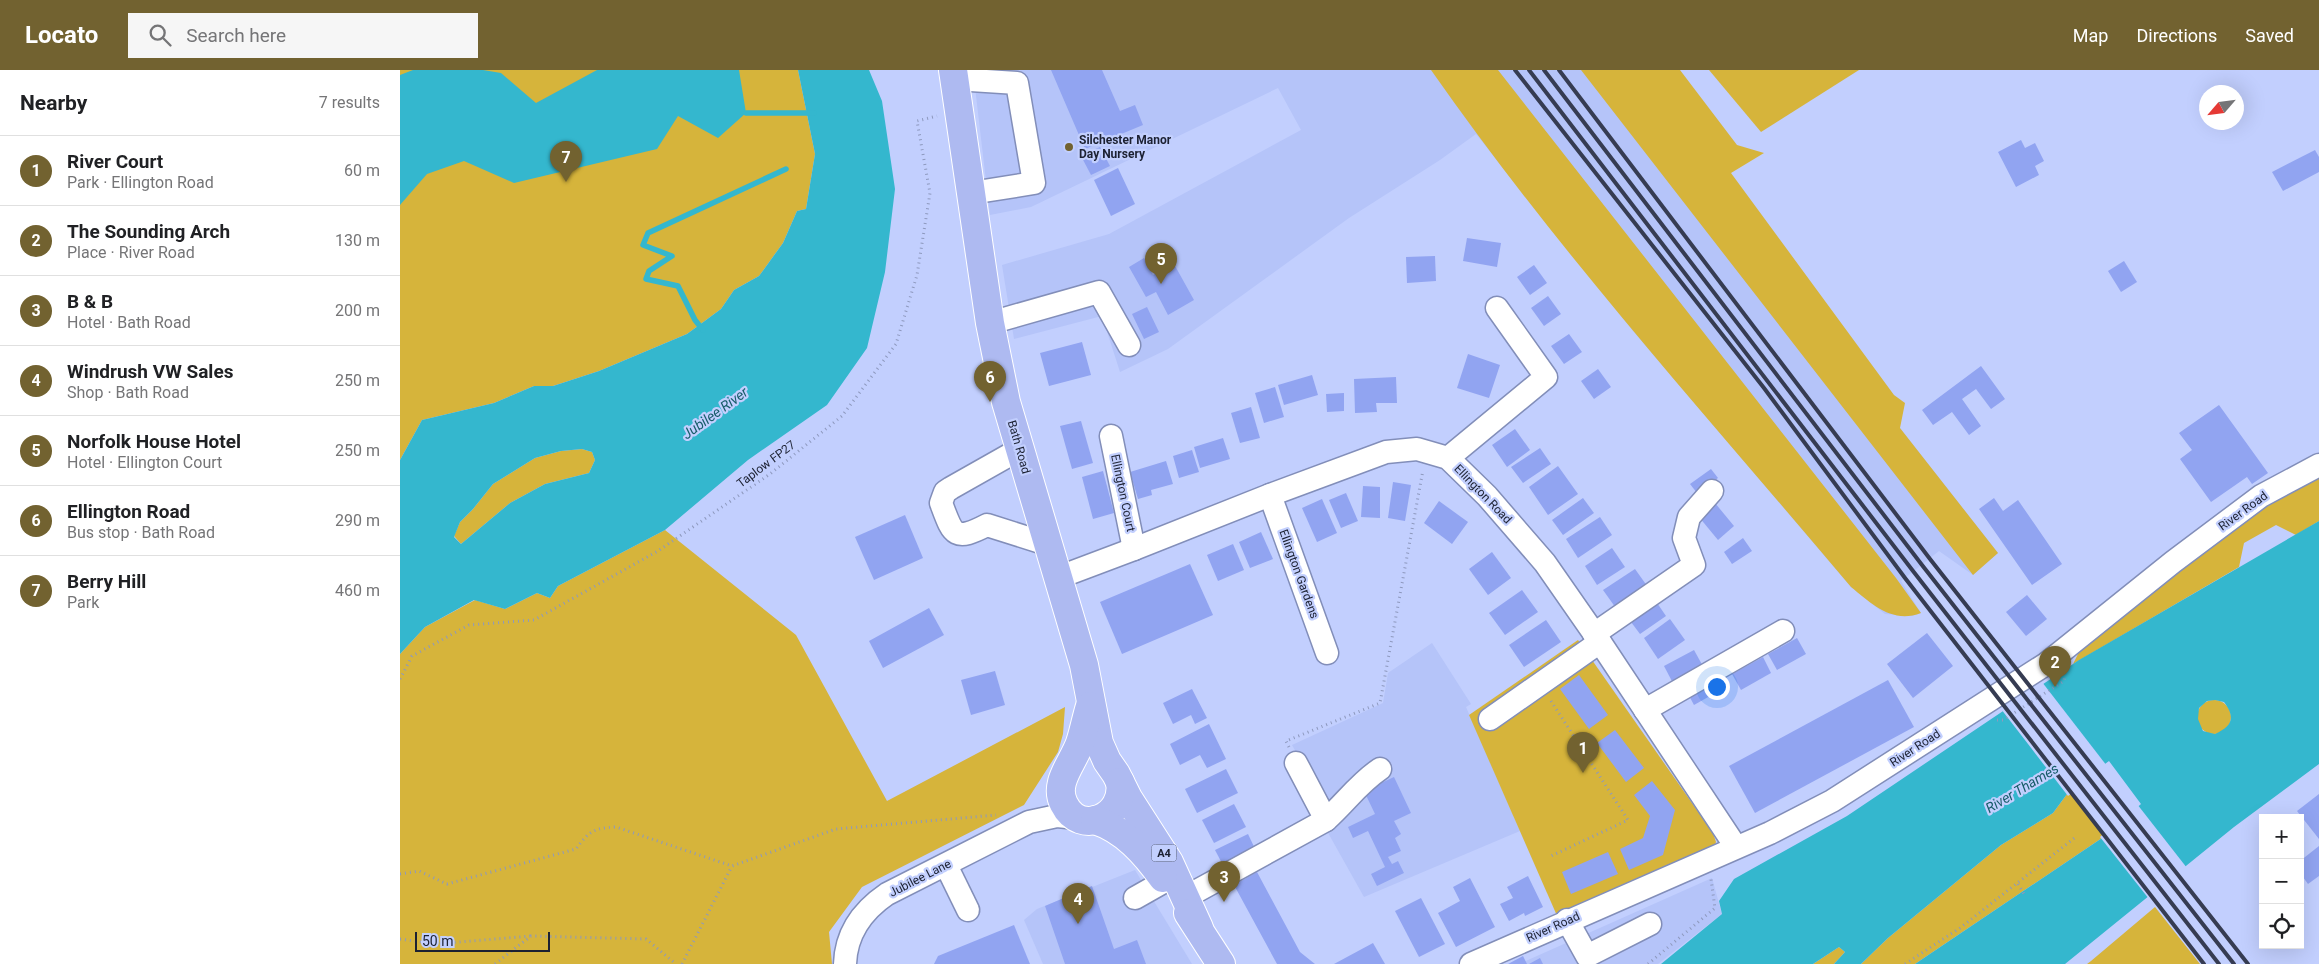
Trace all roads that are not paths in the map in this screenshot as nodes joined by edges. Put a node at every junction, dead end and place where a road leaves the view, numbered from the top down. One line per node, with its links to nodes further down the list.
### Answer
1 (954, 74): 2 (main road, Bath Road / A4); 2 (street)
2 (971, 193): 4 (main road, Bath Road / A4)
3 (1497, 308): 8 (street)
4 (990, 323): 5 (street); 7 (main road, Bath Road / A4)
5 (1129, 345)
6 (1111, 436): 13 (street, Ellington Court)
7 (1020, 449): 12 (main road, Bath Road / A4); 12 (street)
8 (1448, 458): 11 (street, Ellington Road); 16 (street, Ellington Road)
9 (2319, 464): 28 (street, River Road)
10 (1712, 492): 16 (street)
11 (1270, 494): 13 (street, Ellington Road); 17 (street, Ellington Gardens)
12 (1047, 544): 14 (main road, Bath Road / A4)
13 (1134, 549): 14 (street, Ellington Road)
14 (1057, 578): 18 (main road, Bath Road / A4)
15 (1783, 632): 19 (street)
16 (1597, 638): 19 (street, Ellington Road); 20 (street)
17 (1327, 653)
18 (1091, 700): 23 (main road, Bath Road / A4); 24 (main road, Bath Road / A4)
19 (1645, 710): 28 (street, Ellington Road)
20 (1490, 719)
21 (1296, 763): 26 (street)
22 (1380, 769): 26 (street)
23 (1116, 775): 24 (main road); 25 (main road); 30 (main road, Bath Road / A4)
24 (1064, 776): 25 (main road, Bath Road / A4); 27 (street, Jubilee Lane)
25 (1086, 819): 27 (street, Jubilee Lane); 30 (main road, Bath Road / A4)
26 (1326, 820): 30 (street)
27 (1029, 822): 29 (street, Jubilee Lane)
28 (1736, 847): 33 (street, River Road)
29 (946, 865): 32 (street); 35 (street, Jubilee Lane)
30 (1175, 889): 31 (street); 36 (main road, Bath Road / A4)
31 (1135, 898)
32 (968, 910)
33 (1567, 920): 34 (street); 37 (street, River Road)
34 (1650, 924)
35 (846, 964)
36 (1221, 964)
37 (1471, 964)

